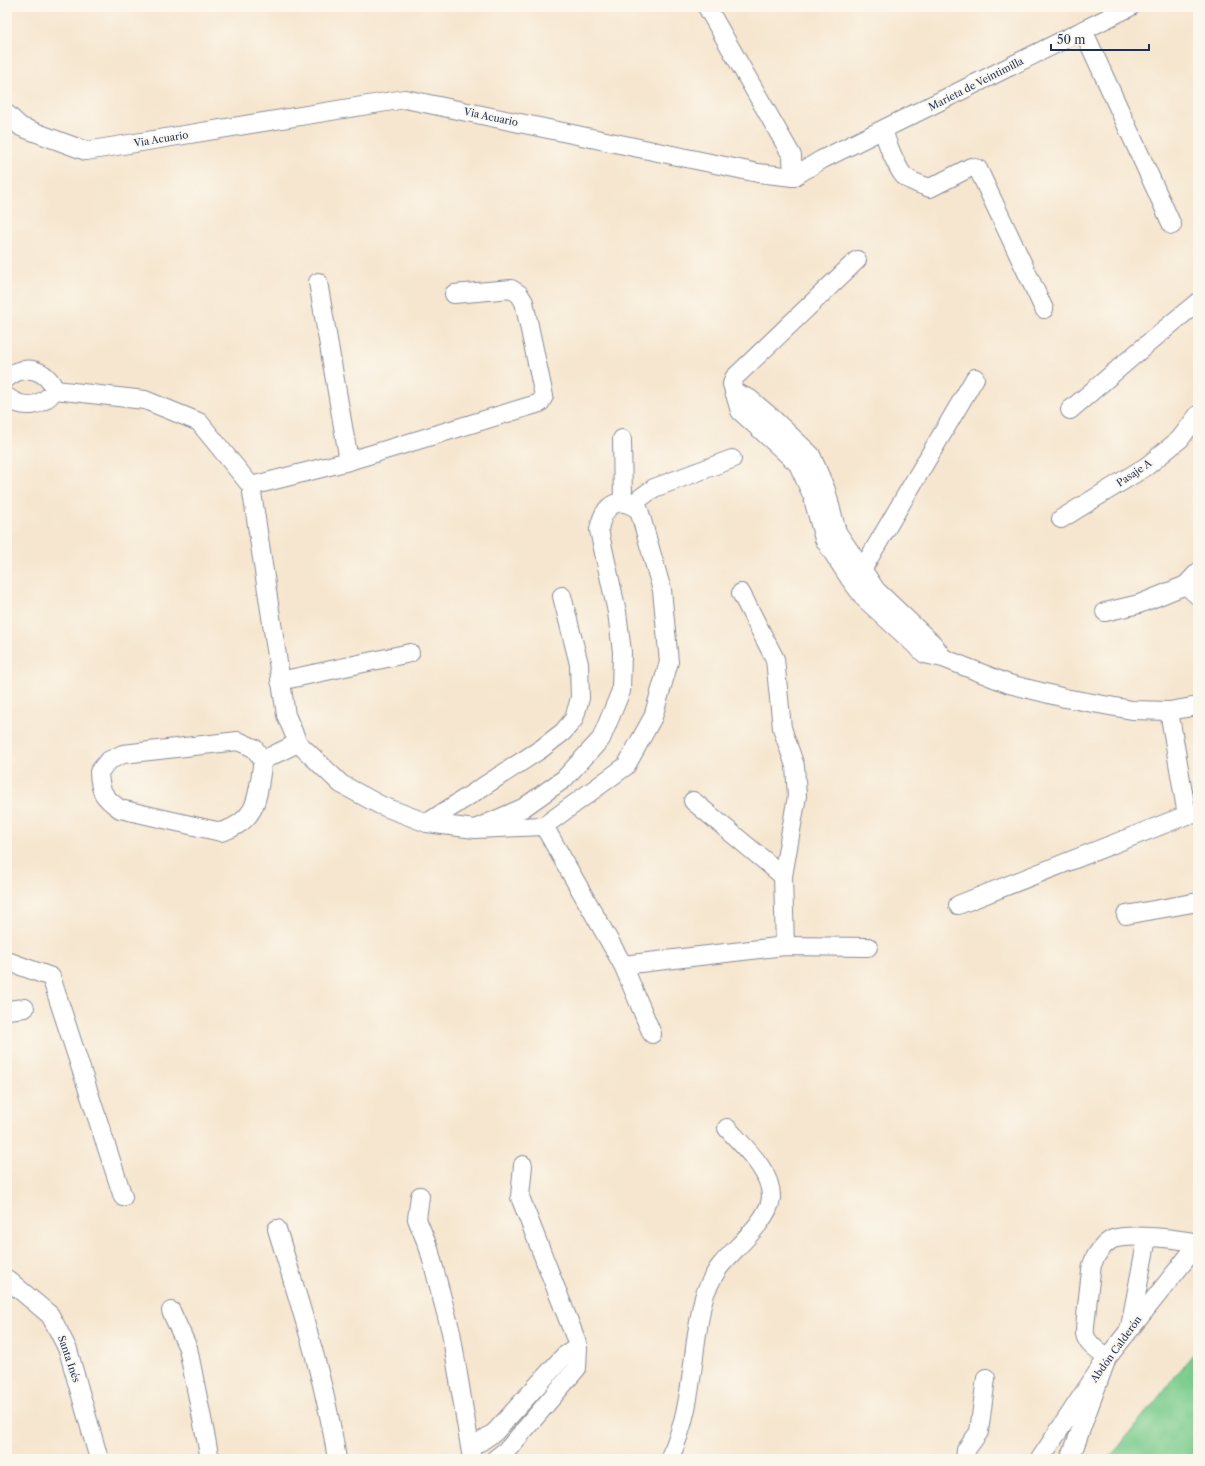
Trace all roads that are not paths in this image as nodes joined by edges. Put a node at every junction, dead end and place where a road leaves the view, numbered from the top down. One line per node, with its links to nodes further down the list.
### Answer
1 (706, 7): 6 (street)
2 (1128, 8): 3 (street, Marieta de Veintimilla)
3 (1083, 30): 5 (street, Marieta de Veintimilla); 7 (street)
4 (7, 114): 6 (street, Via Acuario)
5 (884, 130): 6 (street, Marieta de Veintimilla); 12 (street)
6 (793, 177)
7 (1172, 225)
8 (857, 260): 16 (street)
9 (318, 282): 22 (street)
10 (454, 294): 22 (street)
11 (1198, 302): 18 (street)
12 (1044, 309)
13 (7, 378): 15 (street)
14 (975, 378): 26 (street)
15 (55, 390): 17 (street); 23 (street)
16 (734, 392): 26 (street); 32 (street)
17 (7, 397)
18 (1070, 410)
19 (1198, 415): 25 (street, Pasaje A)
20 (622, 439): 24 (street)
21 (732, 459): 24 (street)
22 (349, 461): 23 (street)
23 (251, 486): 33 (street)
24 (628, 503): 41 (street); 42 (street)
25 (1061, 519)
26 (862, 570): 32 (street)
27 (1194, 584): 30 (street)
28 (742, 593): 43 (street)
29 (562, 596): 40 (street)
30 (1105, 612)
31 (410, 653): 33 (street)
32 (943, 658): 35 (street)
33 (280, 681): 36 (street)
34 (1198, 706): 35 (street)
35 (1169, 711): 39 (street)
36 (298, 743): 37 (street); 40 (street)
37 (263, 760): 37 (street)
38 (693, 801): 43 (street)
39 (1192, 814): 45 (street)
40 (427, 823): 42 (street)
41 (544, 826): 42 (street); 50 (street)
42 (474, 829)
43 (783, 876): 47 (street)
44 (1198, 902): 46 (street)
45 (958, 905)
46 (1126, 915)
47 (785, 946): 48 (street); 50 (street)
48 (868, 947)
49 (7, 961): 57 (street)
50 (623, 965): 53 (street)
51 (25, 1008): 52 (street)
52 (7, 1010)
53 (652, 1034)
54 (727, 1128): 72 (street)
55 (523, 1165): 64 (street)
56 (420, 1196): 67 (street)
57 (123, 1197)
58 (277, 1229): 70 (street)
59 (1146, 1238): 60 (street); 63 (street); 65 (street)
60 (1198, 1244): 63 (street, Abdón Calderón)
61 (7, 1279): 68 (street, Santa Inés)
62 (171, 1311): 69 (street)
63 (1129, 1330): 65 (street, Abdón Calderón)
64 (578, 1347): 67 (street); 71 (street)
65 (1107, 1358): 74 (street, Abdón Calderón); 75 (street)
66 (986, 1378): 73 (street)
67 (471, 1452)
68 (99, 1459)
69 (210, 1459)
70 (337, 1459)
71 (495, 1459)
72 (669, 1459)
73 (965, 1459)
74 (1040, 1459)
75 (1070, 1459)

